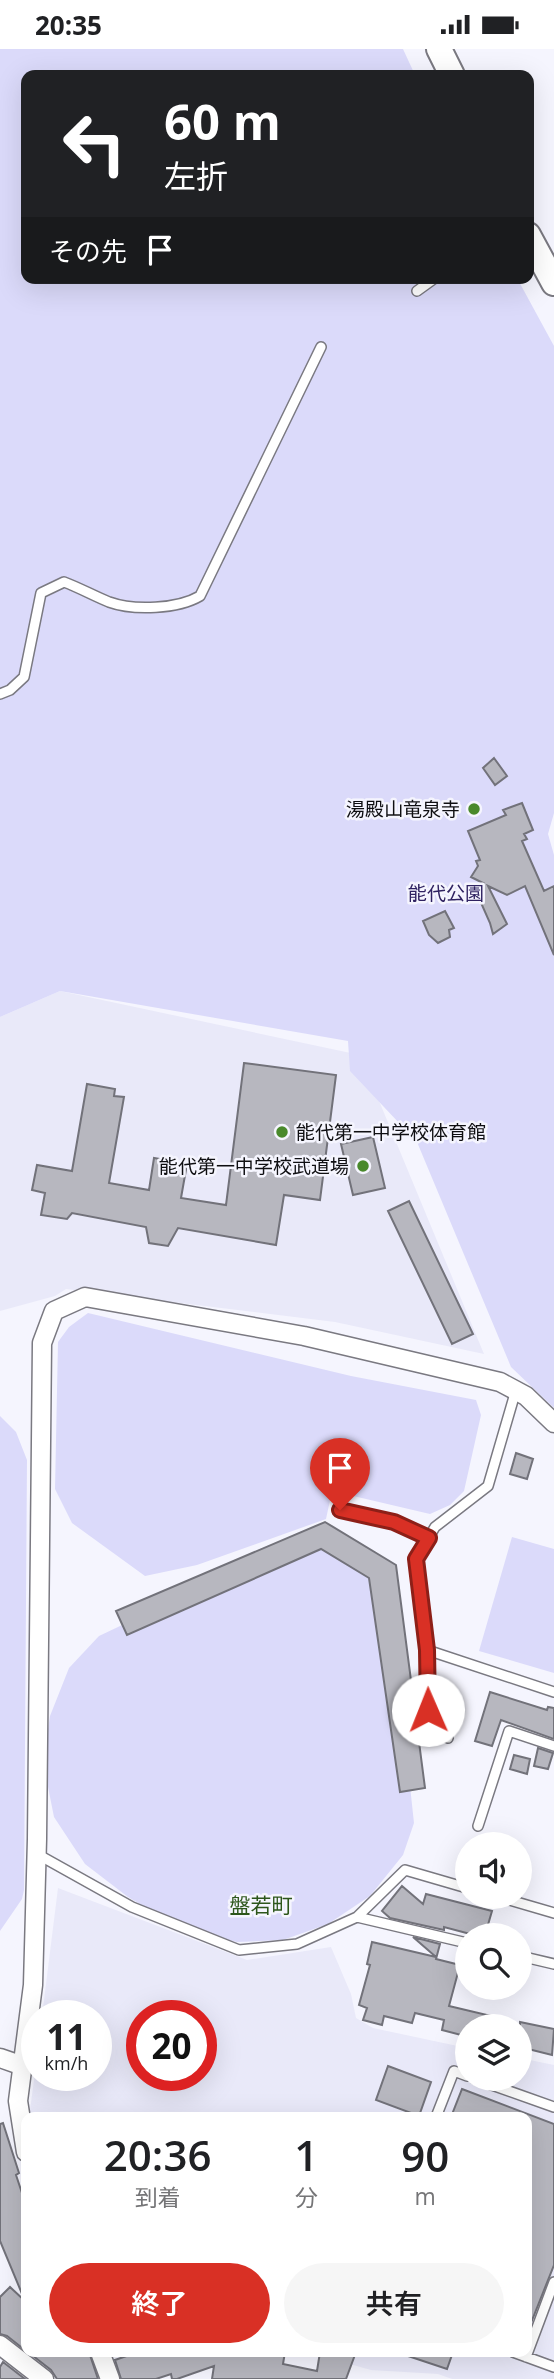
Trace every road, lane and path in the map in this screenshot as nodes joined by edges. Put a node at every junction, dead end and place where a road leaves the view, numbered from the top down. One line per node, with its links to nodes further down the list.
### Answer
1 (439, 49): 2 (street)
2 (450, 70)
3 (534, 244): 4 (street)
4 (551, 268)
5 (427, 284): 6 (lane)
6 (417, 291)
7 (321, 347): 8 (lane)
8 (0, 694)
9 (516, 1390): 10 (street); 12 (lane); 18 (street)
10 (554, 1423)
11 (340, 1510): 12 (lane)
12 (429, 1538): 13 (lane)
13 (427, 1650): 14 (lane); 15 (lane)
14 (554, 1692)
15 (448, 1738)
16 (554, 1745): 17 (lane)
17 (478, 1826)
18 (37, 1854): 22 (lane); 26 (street)
19 (455, 1885): 22 (lane)
20 (532, 1907): 21 (lane)
21 (554, 1913)
22 (357, 1917): 23 (lane)
23 (455, 1940)
24 (532, 1959): 25 (lane)
25 (554, 1964)
26 (31, 2000)
27 (0, 2058): 28 (street)
28 (21, 2065)
29 (455, 2071): 33 (lane)
30 (21, 2080): 34 (street)
31 (509, 2091): 32 (lane)
32 (554, 2107)
33 (438, 2112)
34 (21, 2120)
35 (554, 2282): 36 (lane)
36 (532, 2341)
37 (0, 2345): 41 (street)
38 (102, 2357): 42 (street)
39 (526, 2357): 40 (lane)
40 (554, 2367)
41 (44, 2379)
42 (110, 2379)

